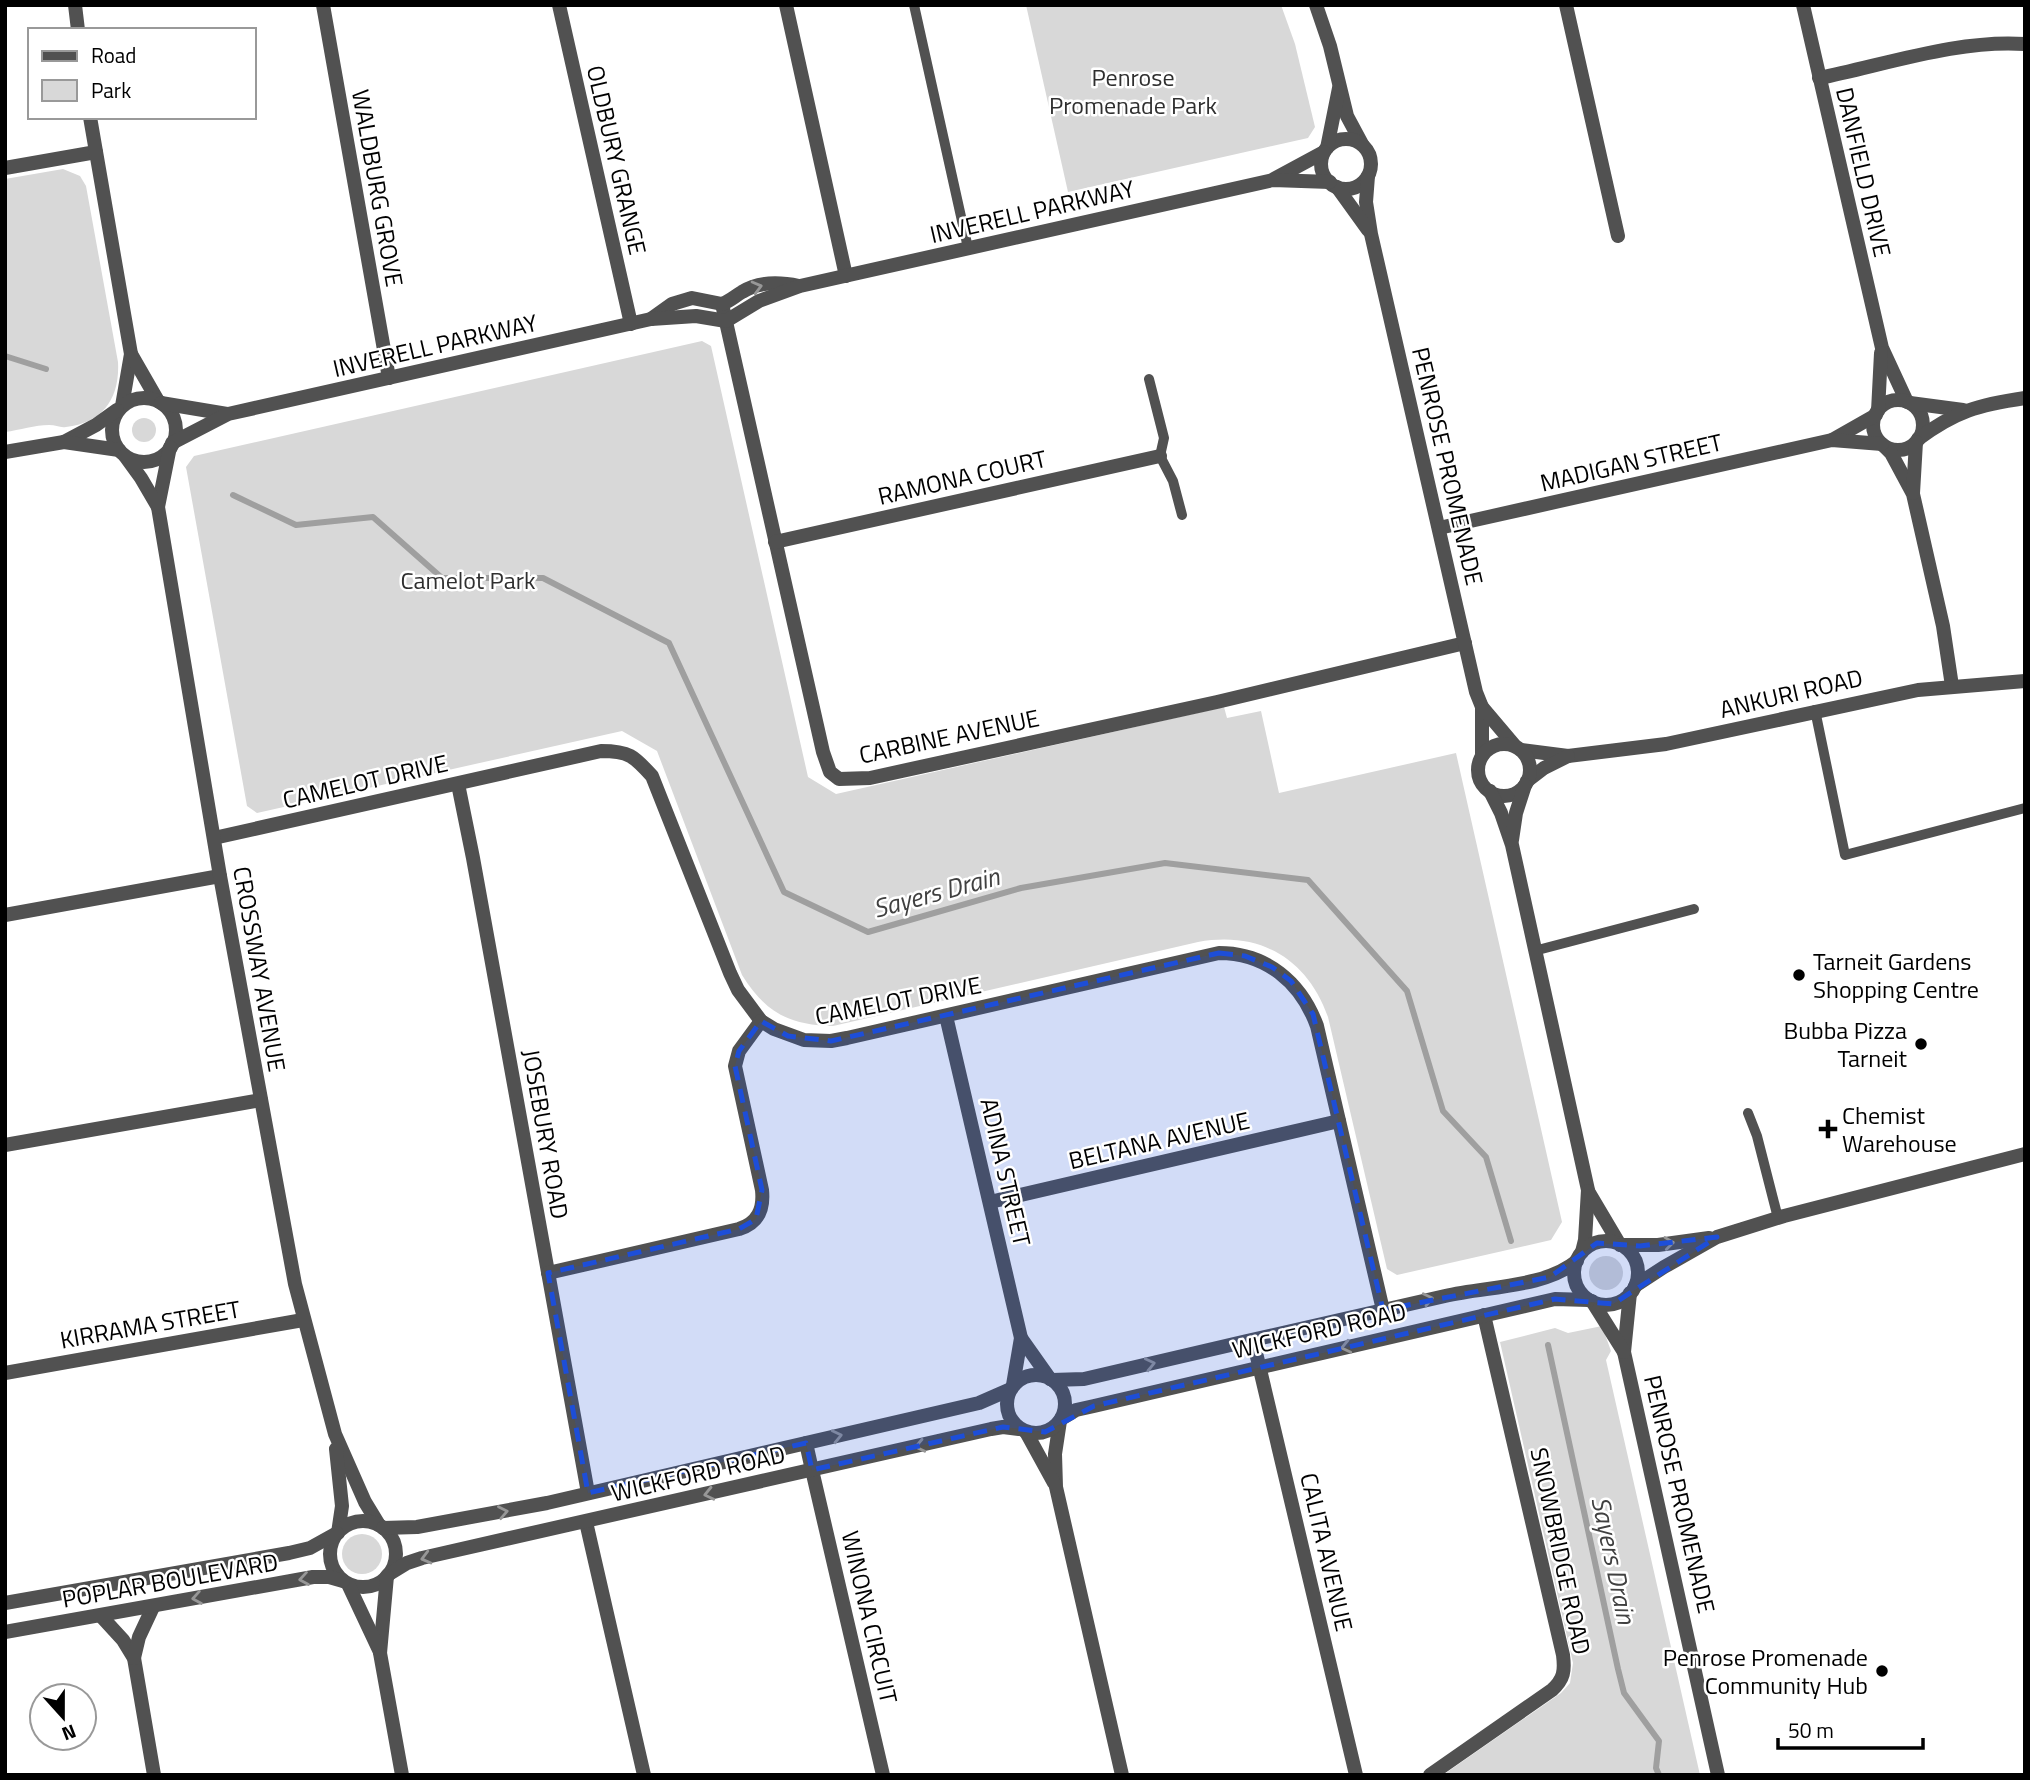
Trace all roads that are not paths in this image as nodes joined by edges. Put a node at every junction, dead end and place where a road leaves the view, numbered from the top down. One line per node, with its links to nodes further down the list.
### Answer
1 (75, 5): 9 (street)
2 (323, 5): 32 (street, WALDBURG GROVE)
3 (559, 5): 29 (street, OLDBURY GRANGE)
4 (786, 5): 24 (street)
5 (914, 5): 23 (lane)
6 (1316, 5): 12 (street)
7 (1566, 5): 22 (street)
8 (1803, 5): 11 (street, DANFIELD DRIVE)
9 (78, 28)
10 (2025, 44): 11 (street)
11 (1819, 78): 30 (street, DANFIELD DRIVE)
12 (1339, 88): 14 (street); 15 (street)
13 (90, 119): 16 (street)
14 (1362, 144): 15 (street); 18 (street)
15 (1325, 150): 19 (street, INVERELL PARKWAY); 20 (street)
16 (96, 152): 17 (street); 31 (street)
17 (5, 168)
18 (1368, 176): 20 (street); 21 (street, PENROSE PROMENADE)
19 (1273, 180): 20 (street, INVERELL PARKWAY); 23 (street, INVERELL PARKWAY)
20 (1334, 184): 21 (street, PENROSE PROMENADE)
21 (1371, 234): 52 (street, PENROSE PROMENADE)
22 (1618, 236)
23 (968, 248): 24 (street, INVERELL PARKWAY)
24 (846, 276): 25 (street, INVERELL PARKWAY)
25 (800, 286): 26 (street, INVERELL PARKWAY, one-way to 25); 28 (street, INVERELL PARKWAY)
26 (722, 304): 27 (street, INVERELL PARKWAY); 28 (street, CARBINE AVENUE)
27 (651, 320): 28 (street, INVERELL PARKWAY); 29 (street, INVERELL PARKWAY)
28 (726, 321): 53 (street, CARBINE AVENUE)
29 (631, 324): 32 (street, INVERELL PARKWAY)
30 (1882, 348): 36 (street, DANFIELD DRIVE); 39 (street, DANFIELD DRIVE)
31 (131, 354): 35 (street); 37 (street)
32 (389, 378): 40 (street, INVERELL PARKWAY)
33 (1149, 379): 48 (lane)
34 (2025, 398): 38 (street)
35 (160, 402): 37 (street); 40 (street, INVERELL PARKWAY); 44 (street)
36 (1908, 403): 38 (street); 39 (street); 42 (street)
37 (121, 407): 43 (street); 47 (street)
38 (1964, 410): 42 (street)
39 (1877, 413): 41 (street, MADIGAN STREET); 45 (street)
40 (228, 414): 44 (street, INVERELL PARKWAY)
41 (1832, 440): 45 (street, MADIGAN STREET); 52 (street, MADIGAN STREET)
42 (1917, 440): 45 (street); 49 (street)
43 (64, 442): 46 (street); 47 (street)
44 (171, 445): 47 (street); 50 (street, CROSSWAY AVENUE)
45 (1883, 445): 49 (street)
46 (5, 452)
47 (121, 452): 50 (street, CROSSWAY AVENUE)
48 (1160, 456): 51 (lane); 53 (street, RAMONA COURT)
49 (1913, 494): 56 (street)
50 (158, 508): 66 (street, CROSSWAY AVENUE)
51 (1182, 515)
52 (1439, 528): 54 (street, PENROSE PROMENADE)
53 (775, 542): 54 (street, CARBINE AVENUE)
54 (1465, 643): 57 (street, PENROSE PROMENADE)
55 (2025, 681): 56 (street, ANKURI ROAD)
56 (1952, 686): 58 (street, ANKURI ROAD)
57 (1482, 708): 59 (street, PENROSE PROMENADE); 60 (street, PENROSE PROMENADE)
58 (1815, 710): 61 (street, ANKURI ROAD); 65 (lane)
59 (1518, 748): 60 (street); 61 (street, ANKURI ROAD); 62 (street)
60 (1482, 756): 64 (street)
61 (1568, 756): 62 (street, ANKURI ROAD)
62 (1526, 783): 64 (street); 67 (street)
63 (458, 784): 66 (street, CAMELOT DRIVE); 73 (street, CAMELOT DRIVE); 85 (street, JOSEBURY ROAD)
64 (1490, 791): 67 (street)
65 (2025, 808)
66 (214, 838): 68 (street, CROSSWAY AVENUE)
67 (1512, 845): 71 (street)
68 (220, 876): 70 (street); 74 (street, CROSSWAY AVENUE)
69 (1694, 909): 71 (lane)
70 (5, 915)
71 (1534, 951): 79 (street)
72 (946, 1016): 73 (street, CAMELOT DRIVE); 76 (street, CAMELOT DRIVE); 80 (street, ADINA STREET)
73 (761, 1021): 85 (street)
74 (261, 1100): 77 (street); 90 (street, CROSSWAY AVENUE)
75 (1748, 1113): 81 (lane)
76 (1339, 1121): 80 (street, BELTANA AVENUE); 88 (street, CAMELOT DRIVE)
77 (5, 1144)
78 (2025, 1154): 81 (street)
79 (1588, 1190): 83 (street); 84 (street)
80 (990, 1202): 91 (street, ADINA STREET)
81 (1778, 1218): 82 (street)
82 (1717, 1237): 83 (street, one-way to 82); 86 (street)
83 (1620, 1245): 84 (street); 86 (street)
84 (1580, 1256): 87 (street); 88 (street, WICKFORD ROAD, one-way to 84)
85 (548, 1273): 104 (street, JOSEBURY ROAD)
86 (1633, 1290): 87 (street); 93 (street, PENROSE PROMENADE)
87 (1590, 1301): 89 (street, WICKFORD ROAD); 93 (street, PENROSE PROMENADE)
88 (1383, 1310): 92 (street, WICKFORD ROAD)
89 (1484, 1315): 94 (street, WICKFORD ROAD, one-way to 94); 123 (street, SNOWBRIDGE ROAD)
90 (303, 1320): 95 (street, KIRRAMA STREET); 100 (street, CROSSWAY AVENUE)
91 (1021, 1338): 96 (street, ADINA STREET); 97 (street, ADINA STREET)
92 (1253, 1340): 94 (street, CALITA AVENUE); 96 (street, WICKFORD ROAD, one-way to 92)
93 (1624, 1353): 116 (street, PENROSE PROMENADE)
94 (1261, 1366): 98 (street, WICKFORD ROAD); 122 (street, CALITA AVENUE)
95 (5, 1373)
96 (1051, 1379): 97 (street); 98 (street)
97 (1012, 1387): 99 (street); 101 (street, WICKFORD ROAD, one-way to 97)
98 (1061, 1420): 99 (street); 103 (street)
99 (1023, 1430): 102 (street, WICKFORD ROAD, one-way to 102); 103 (street)
100 (335, 1434): 106 (street, CROSSWAY AVENUE); 107 (street, CROSSWAY AVENUE)
101 (806, 1443): 102 (street, WINONA CIRCUIT); 104 (street, WICKFORD ROAD)
102 (813, 1470): 105 (street, WICKFORD ROAD, one-way to 105); 120 (street, WINONA CIRCUIT)
103 (1056, 1487): 121 (street)
104 (588, 1493): 106 (street, WICKFORD ROAD, one-way to 104)
105 (586, 1522): 108 (street, WICKFORD ROAD, one-way to 108); 119 (street)
106 (381, 1526): 107 (street); 108 (street)
107 (337, 1533): 109 (street); 110 (street, POPLAR BOULEVARD)
108 (388, 1575): 109 (street); 114 (street)
109 (345, 1582): 111 (street, POPLAR BOULEVARD, one-way to 111); 114 (street)
110 (5, 1604)
111 (153, 1606): 112 (street, POPLAR BOULEVARD); 115 (street)
112 (101, 1616): 113 (street, POPLAR BOULEVARD); 115 (street)
113 (5, 1632)
114 (380, 1653): 118 (street)
115 (134, 1658): 117 (street)
116 (1719, 1773)
117 (154, 1775)
118 (402, 1775)
119 (644, 1775)
120 (883, 1775)
121 (1122, 1775)
122 (1356, 1775)
123 (1430, 1775)

